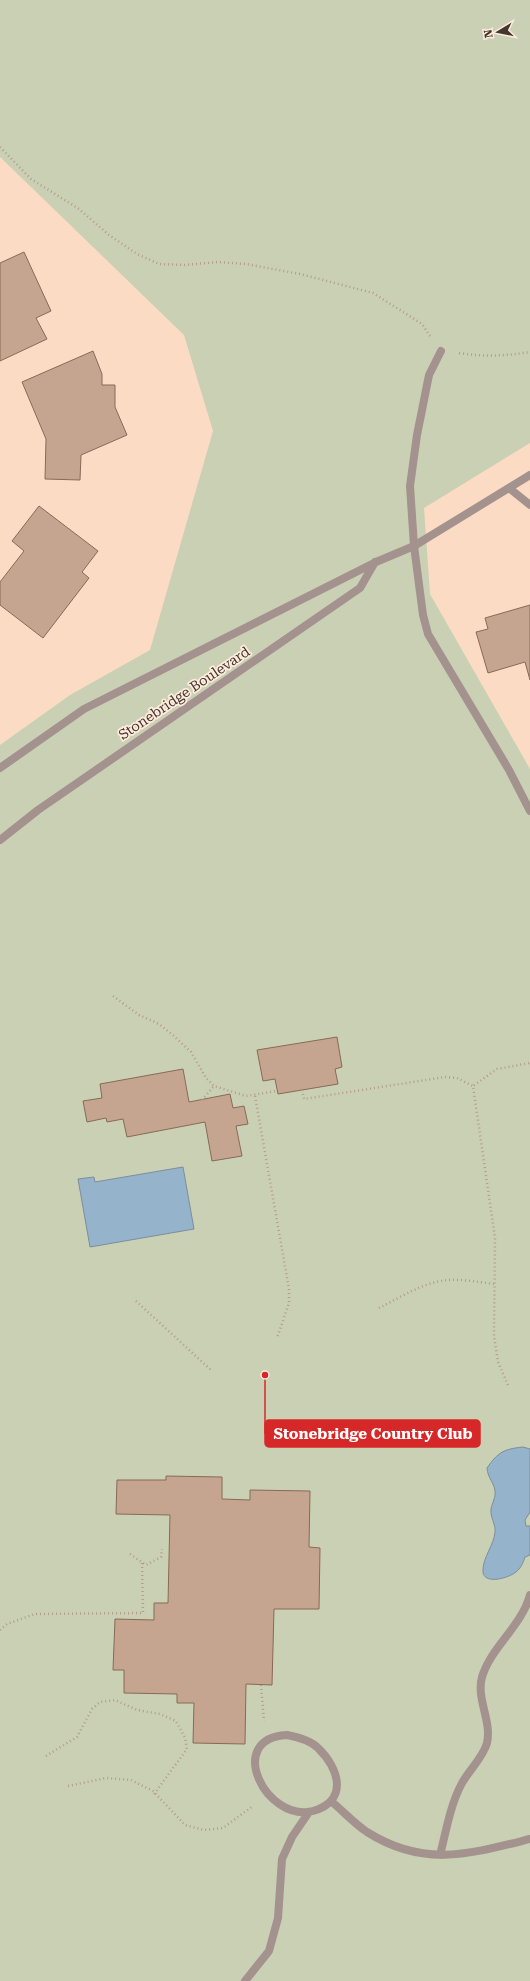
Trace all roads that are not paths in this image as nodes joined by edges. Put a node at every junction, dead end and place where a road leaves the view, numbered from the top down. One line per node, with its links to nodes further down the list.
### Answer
1 (440, 351): 5 (street)
2 (530, 475): 3 (street, Stonebridge Boulevard)
3 (509, 488): 4 (street); 5 (street, Stonebridge Boulevard)
4 (530, 505)
5 (414, 546): 6 (street, Stonebridge Boulevard); 8 (street)
6 (376, 562): 7 (street, Stonebridge Boulevard); 9 (street, Stonebridge Boulevard)
7 (0, 768)
8 (530, 811)
9 (0, 840)
10 (530, 1595): 14 (street)
11 (332, 1802): 12 (street); 12 (street); 14 (street)
12 (309, 1812): 15 (street)
13 (530, 1840): 14 (street)
14 (440, 1855)
15 (245, 1981)

